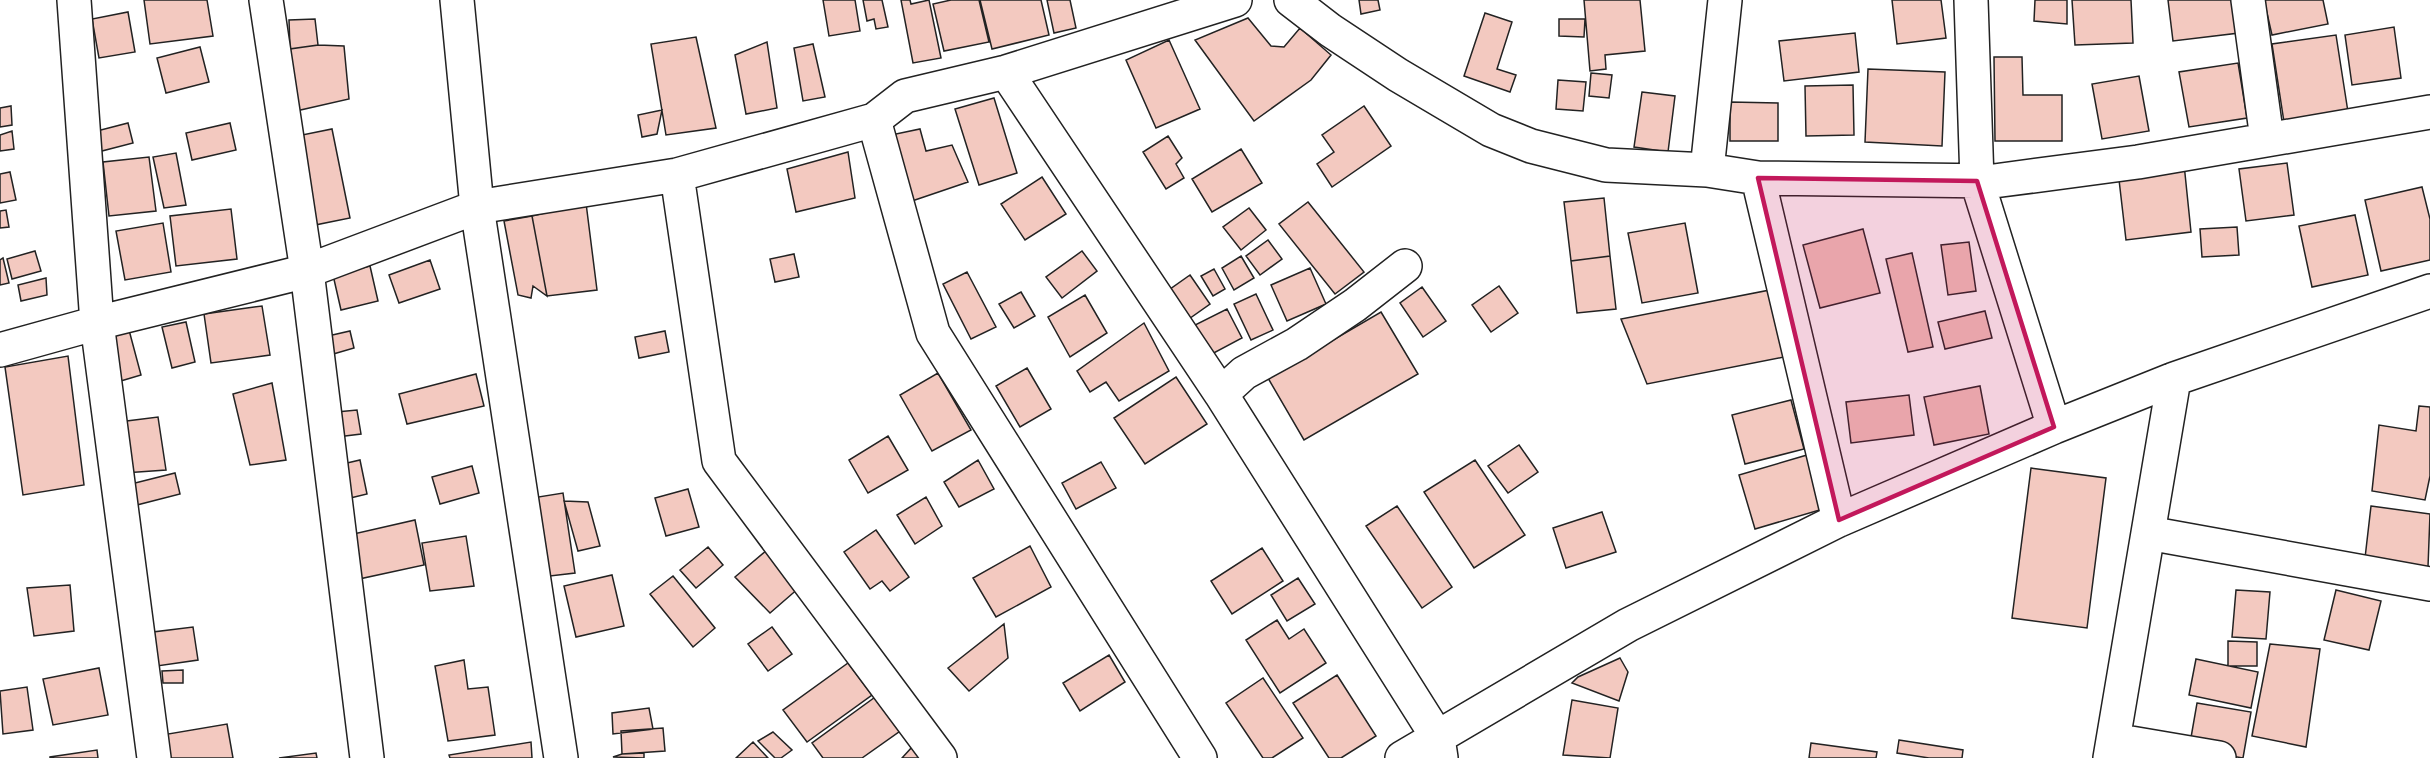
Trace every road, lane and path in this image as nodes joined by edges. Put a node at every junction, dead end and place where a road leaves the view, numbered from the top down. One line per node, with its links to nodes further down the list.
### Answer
1 (74, 0): 21 (street)
2 (266, 0): 19 (street)
3 (457, 0): 17 (street)
4 (1235, 0): 9 (street)
5 (1291, 0): 13 (street)
6 (1725, 0): 13 (street)
7 (1971, 0): 16 (street)
8 (2248, 0): 12 (street)
9 (1006, 72): 11 (street); 24 (street)
10 (2430, 112): 12 (street)
11 (874, 120): 14 (street); 35 (street)
12 (2267, 140): 16 (street)
13 (1707, 170): 15 (street)
14 (678, 175): 17 (street); 34 (street)
15 (1758, 178): 16 (street); 26 (street)
16 (1977, 181): 25 (street)
17 (477, 207): 19 (street); 33 (street)
18 (1406, 267): 24 (street)
19 (307, 271): 21 (street); 32 (street)
20 (2430, 291): 23 (street)
21 (96, 323): 22 (street); 31 (street)
22 (0, 350)
23 (2174, 379): 25 (street); 27 (street)
24 (1221, 394): 29 (street)
25 (2054, 427): 26 (street)
26 (1839, 520): 29 (street)
27 (2148, 533): 28 (street); 30 (street)
28 (2430, 584)
29 (1439, 748): 36 (street)
30 (2111, 749): 37 (street)
31 (154, 758)
32 (367, 758)
33 (561, 758)
34 (940, 758)
35 (1200, 758)
36 (1402, 758)
37 (2219, 758)

